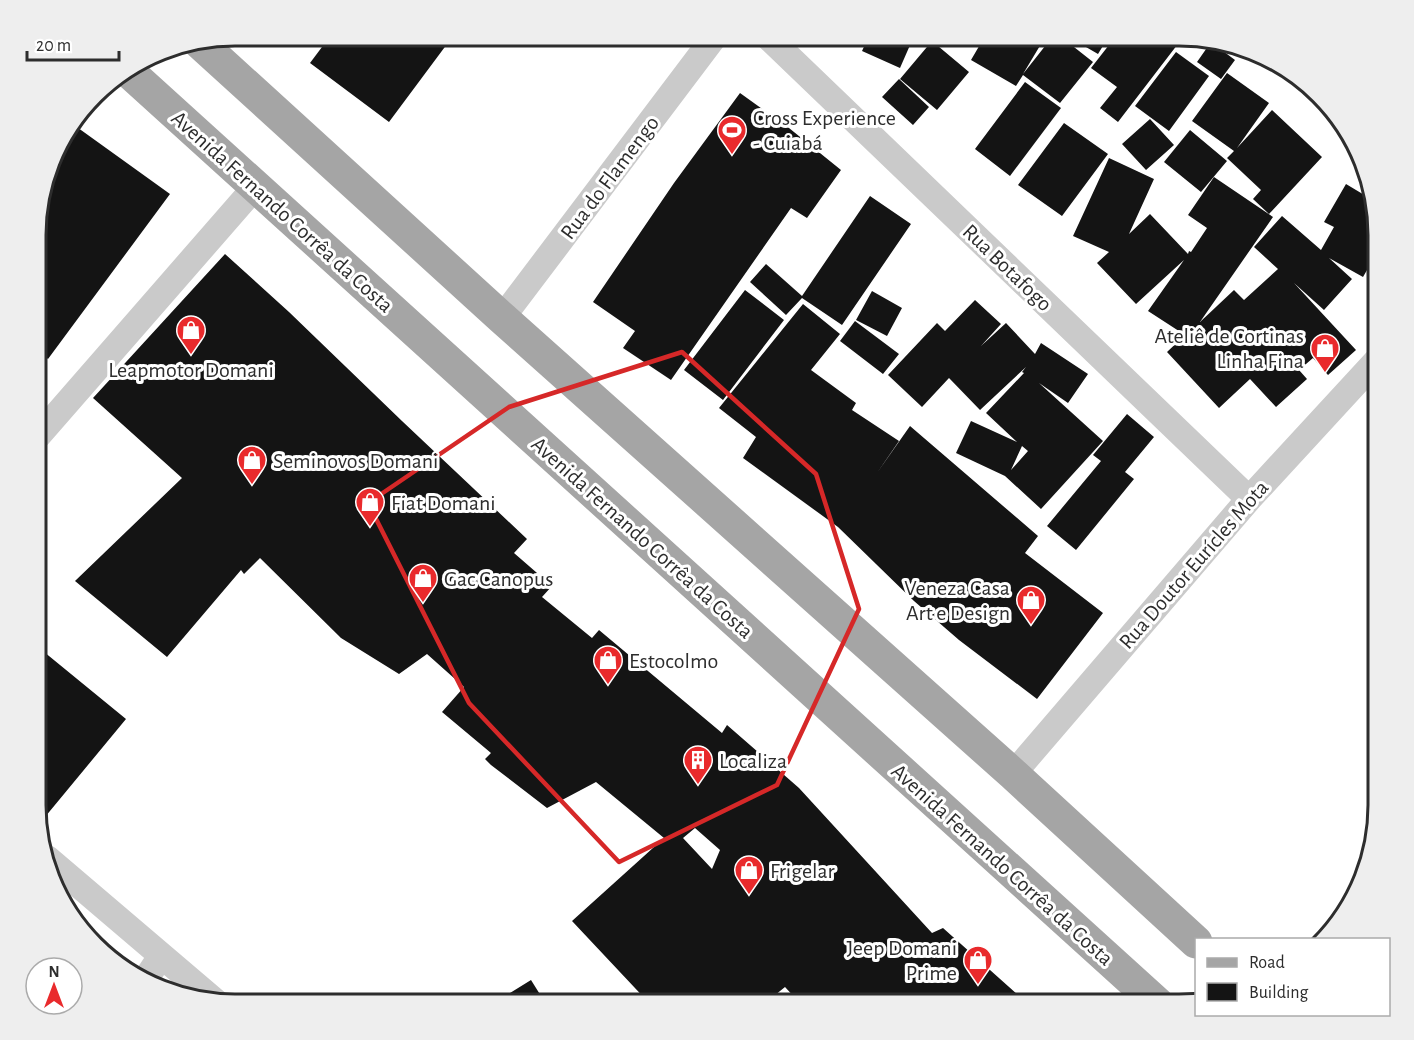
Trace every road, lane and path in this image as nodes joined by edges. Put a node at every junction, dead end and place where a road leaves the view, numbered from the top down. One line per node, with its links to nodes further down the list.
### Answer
1 (707, 47): 6 (street, Rua do Flamengo)
2 (778, 47): 9 (street, Rua Botafogo)
3 (207, 49): 6 (main road)
4 (134, 76): 5 (main road, Avenida Fernando Corrêa da Costa)
5 (256, 186): 8 (street); 16 (main road, Avenida Fernando Corrêa da Costa)
6 (502, 318): 10 (main road)
7 (1367, 371): 9 (street, Rua Doutor Eurícles Mota)
8 (46, 426)
9 (1249, 498): 10 (street, Rua Doutor Eurícles Mota)
10 (1013, 774): 12 (main road)
11 (58, 867): 13 (street)
12 (1195, 940)
13 (161, 956): 14 (street); 15 (street)
14 (150, 972)
15 (202, 990)
16 (1147, 994)

